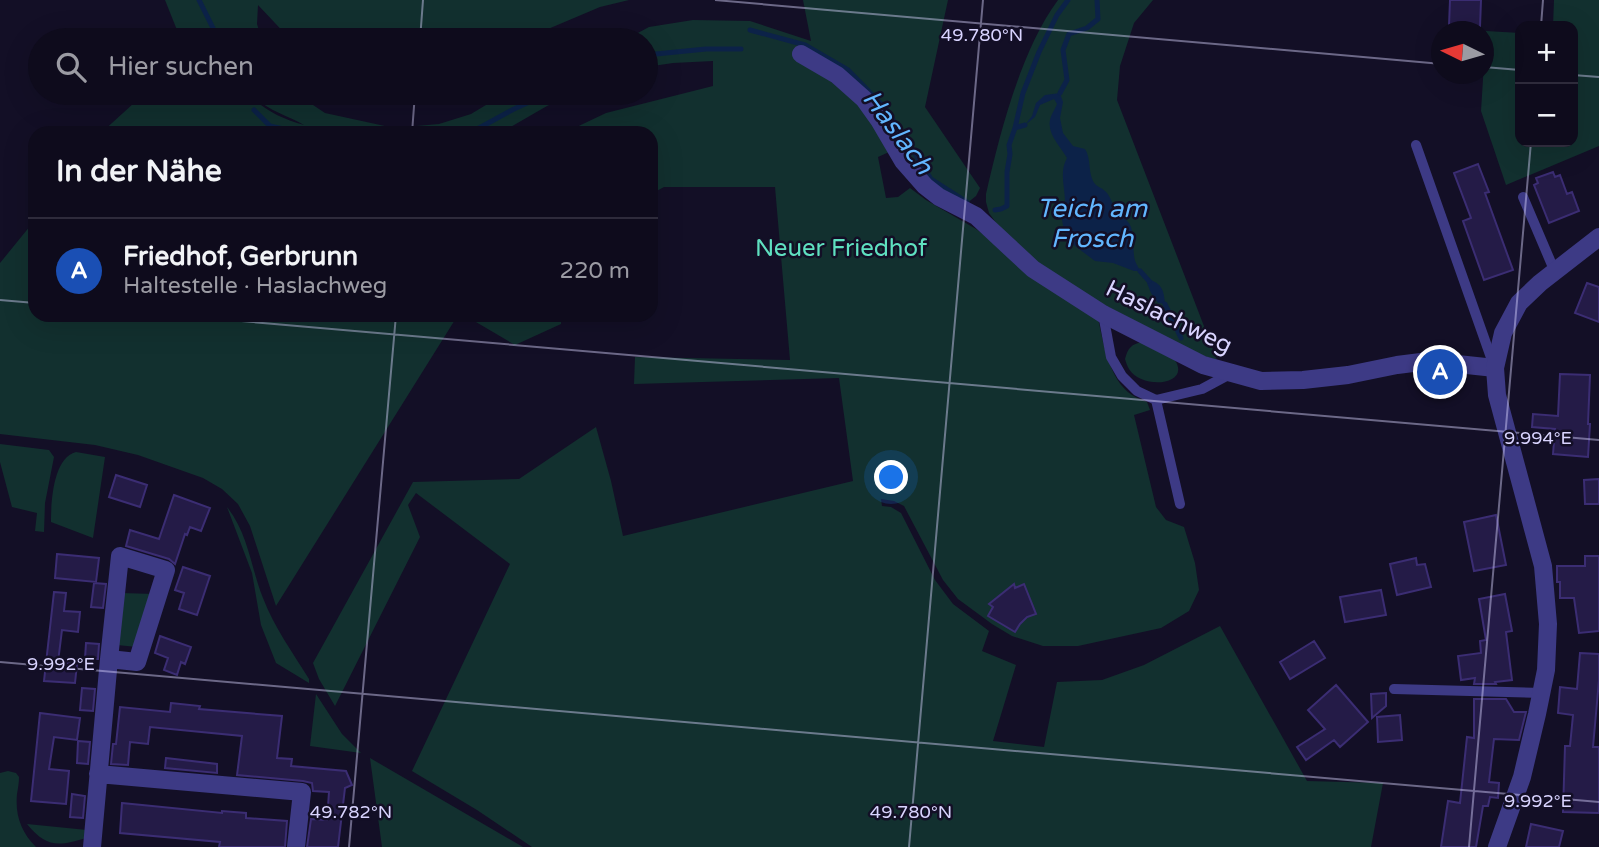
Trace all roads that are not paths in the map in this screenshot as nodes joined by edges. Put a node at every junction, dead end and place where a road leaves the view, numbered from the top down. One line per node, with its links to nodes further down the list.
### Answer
1 (801, 54): 6 (street, Haslachweg)
2 (1416, 145): 7 (lane)
3 (1523, 197): 5 (lane)
4 (1599, 237): 5 (street)
5 (1555, 272): 7 (street)
6 (1103, 314): 8 (street, Haslachweg); 9 (lane)
7 (1494, 368): 8 (street, Haslachweg); 13 (street)
8 (1231, 374): 9 (lane)
9 (1156, 400): 10 (lane)
10 (1180, 504)
11 (109, 659): 11 (street); 14 (street)
12 (1394, 689): 13 (lane)
13 (1542, 693): 17 (street)
14 (98, 775): 15 (street); 16 (street)
15 (92, 847)
16 (296, 847)
17 (1497, 847)

